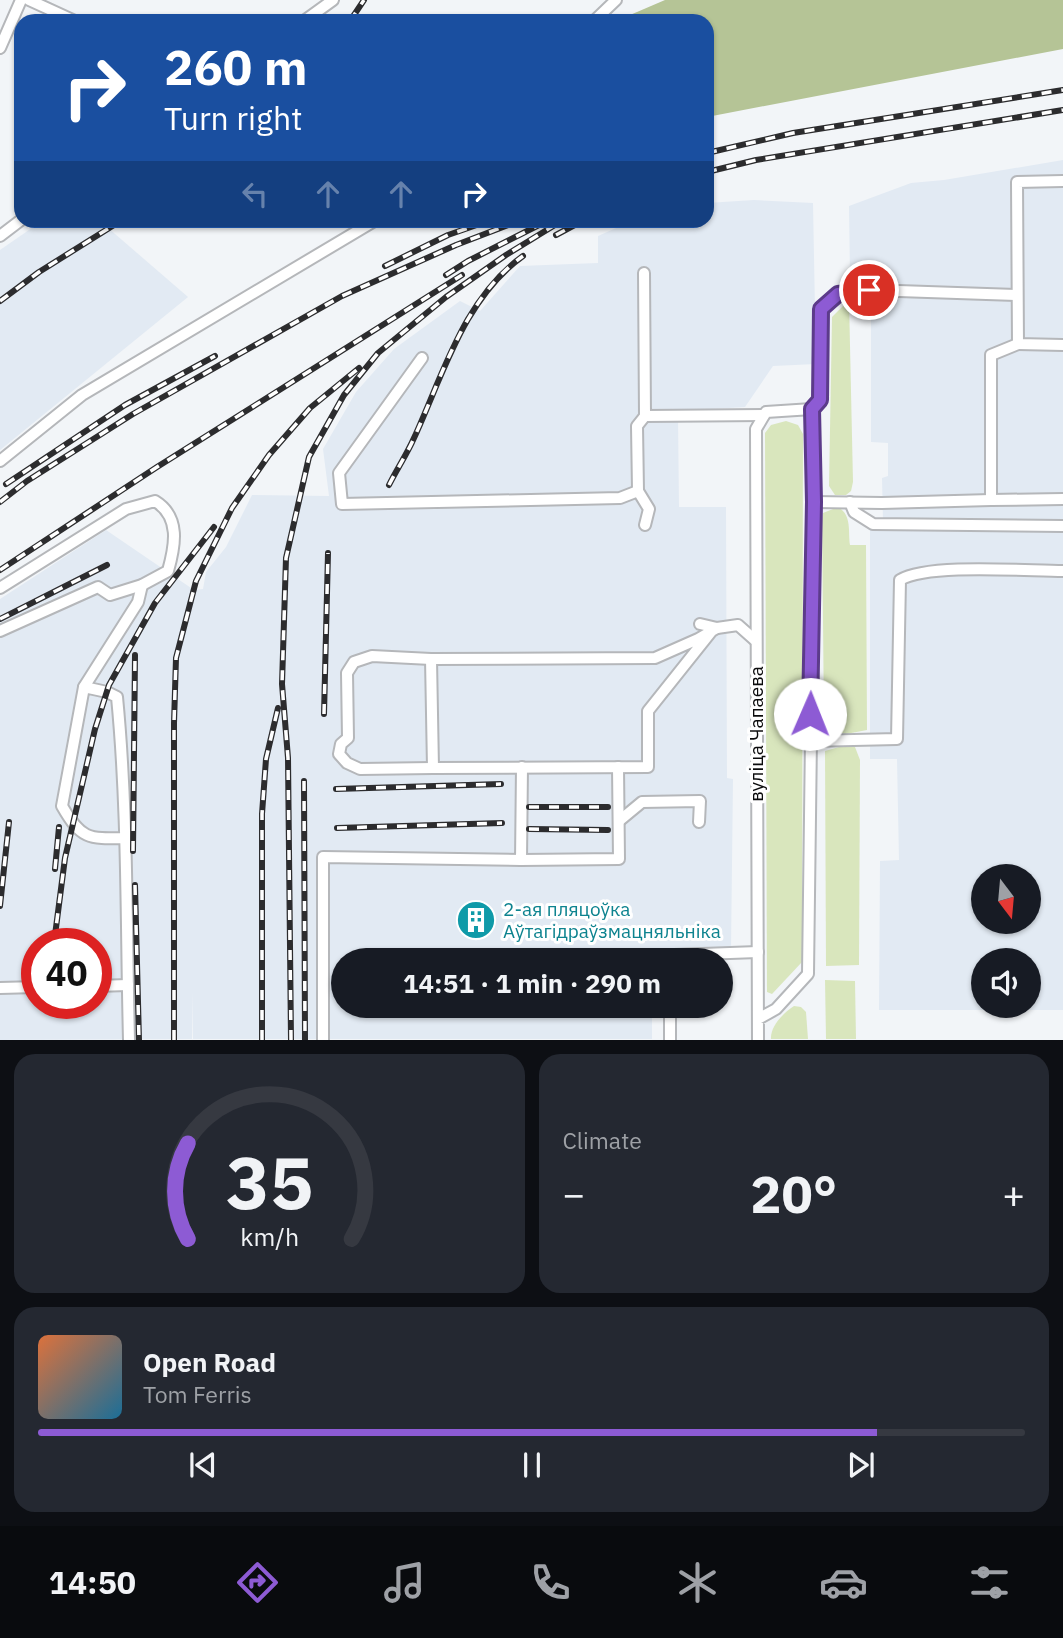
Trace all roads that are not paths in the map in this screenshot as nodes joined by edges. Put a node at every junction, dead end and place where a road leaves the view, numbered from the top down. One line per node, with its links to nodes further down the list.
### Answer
1 (29, 0): 4 (street)
2 (333, 0): 5 (street)
3 (616, 0): 6 (street)
4 (60, 14)
5 (314, 14)
6 (601, 14)
7 (14, 17): 8 (street)
8 (0, 48)
9 (1063, 181): 14 (street)
10 (14, 225): 12 (street)
11 (362, 228): 21 (street)
12 (0, 236)
13 (644, 273): 20 (street)
14 (1016, 295): 15 (street); 18 (street)
15 (1018, 344): 16 (street); 24 (street)
16 (1063, 345)
17 (422, 358): 22 (street)
18 (812, 409): 19 (street); 25 (street)
19 (764, 415): 20 (street); 35 (street, вуліца Чапаева)
20 (645, 416): 22 (street)
21 (0, 461)
22 (638, 491): 27 (street)
23 (1063, 499): 24 (street)
24 (991, 500): 26 (street)
25 (814, 502): 26 (street); 38 (street)
26 (850, 502): 28 (street)
27 (645, 525)
28 (1063, 526)
29 (1063, 571): 38 (street)
30 (142, 585): 31 (street); 34 (street); 37 (street)
31 (0, 588)
32 (700, 624): 33 (street)
33 (714, 630): 35 (street); 36 (street); 40 (street)
34 (0, 631)
35 (756, 641): 46 (street, вуліца Чапаева)
36 (431, 659): 41 (street); 41 (street)
37 (84, 687): 44 (street); 44 (street)
38 (810, 741): 53 (street)
39 (522, 767): 40 (street); 41 (street); 45 (street)
40 (618, 767): 42 (street)
41 (433, 768)
42 (619, 821): 43 (street); 45 (street)
43 (699, 821)
44 (124, 838): 48 (street)
45 (521, 860): 55 (street)
46 (758, 952): 47 (street); 53 (street, вуліца Чапаева)
47 (733, 953)
48 (128, 985): 49 (street); 54 (street)
49 (112, 986)
50 (21, 987): 51 (street)
51 (0, 988)
52 (670, 1018): 56 (street)
53 (758, 1019): 57 (street, вуліца Чапаева)
54 (129, 1040)
55 (323, 1040)
56 (670, 1040)
57 (758, 1040)

